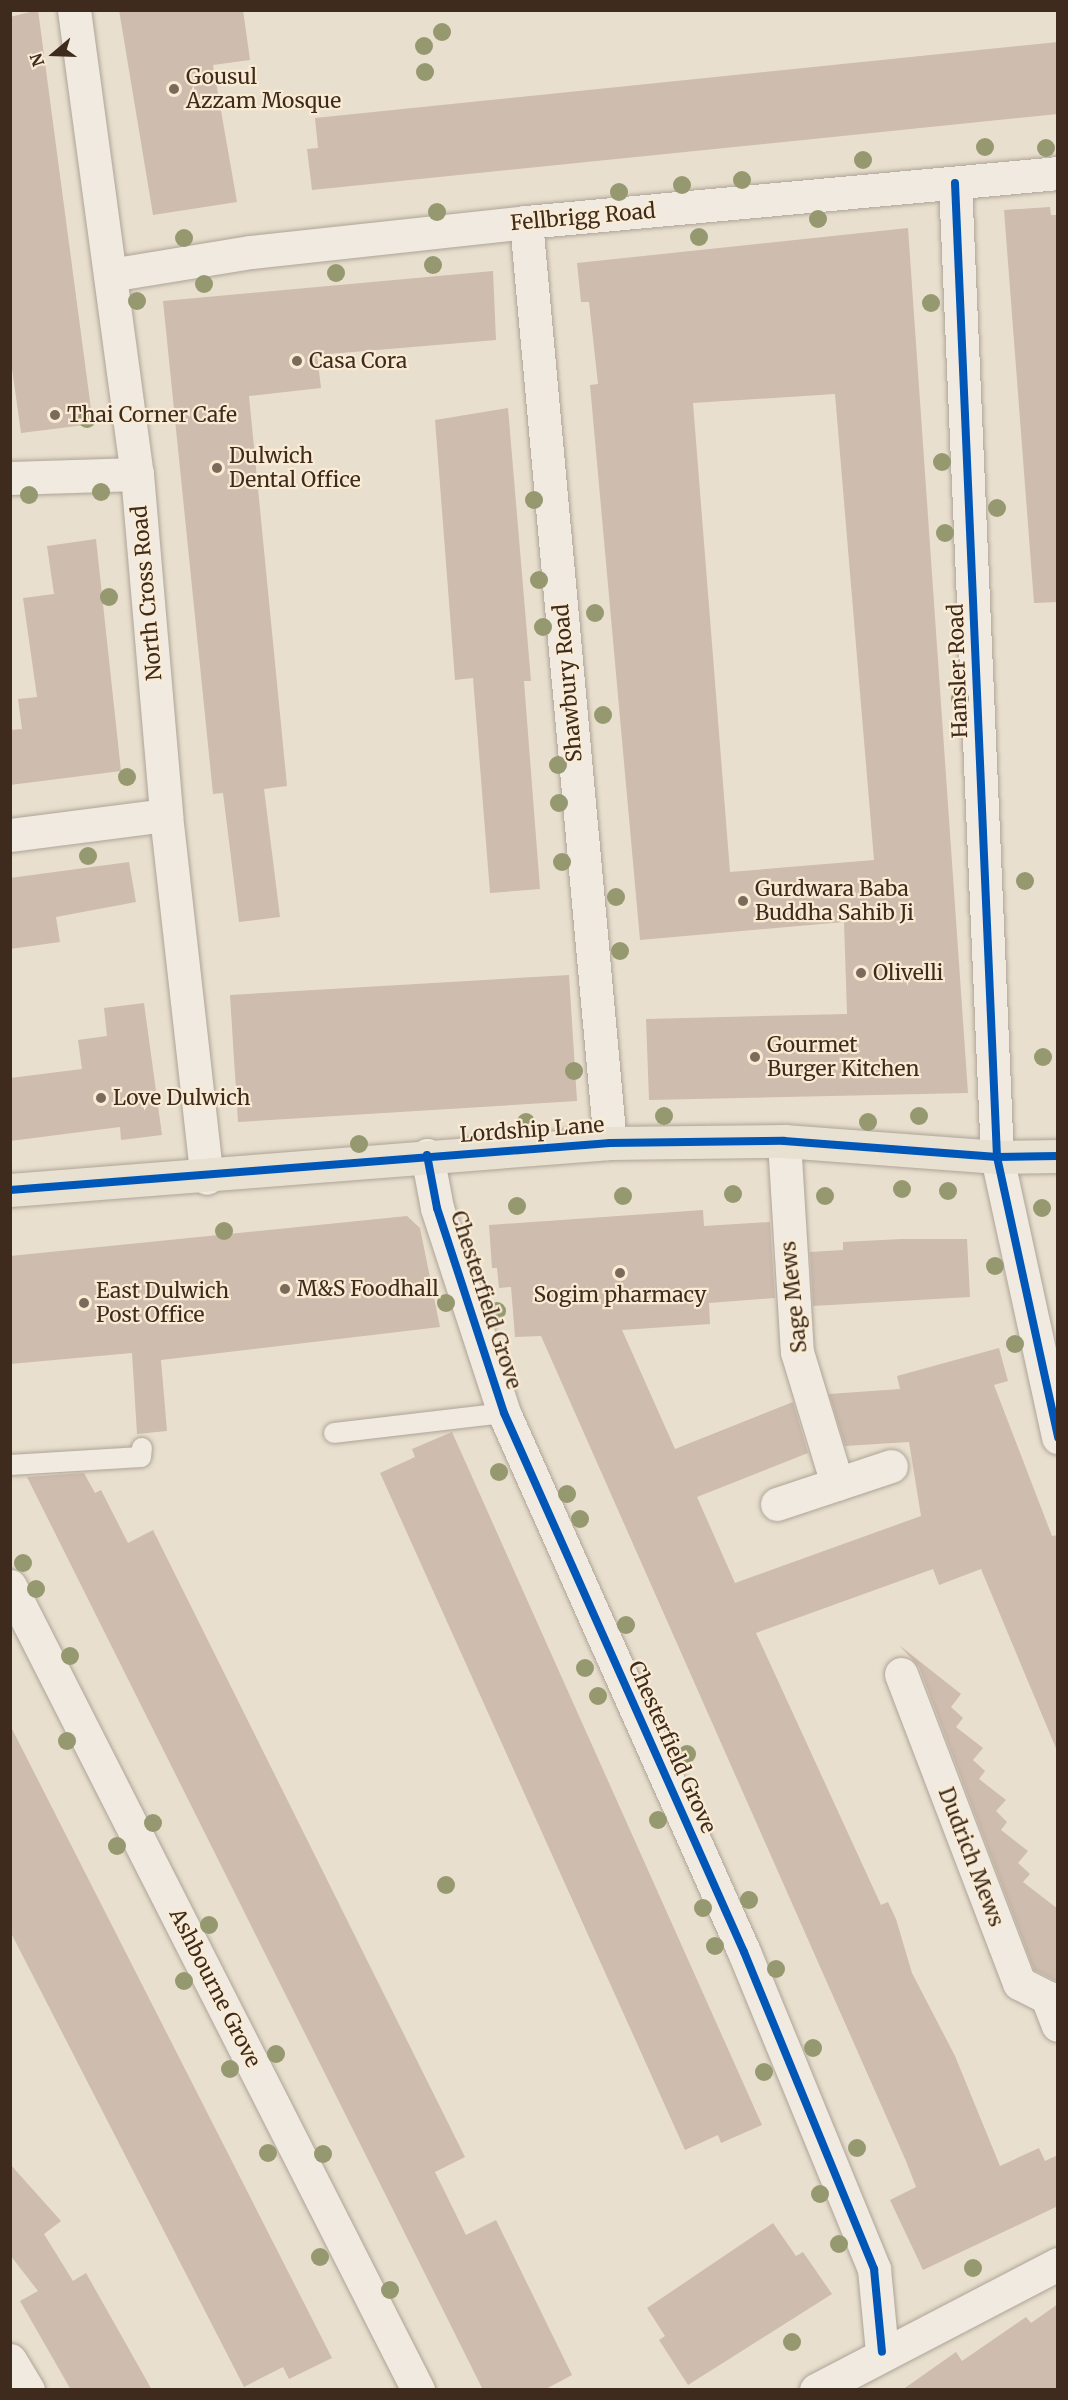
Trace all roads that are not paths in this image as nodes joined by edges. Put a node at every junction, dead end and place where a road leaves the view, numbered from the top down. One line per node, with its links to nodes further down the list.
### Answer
1 (74, 10): 5 (street, North Cross Road)
2 (1058, 173): 3 (street, Fellbrigg Road)
3 (955, 183): 4 (street, Fellbrigg Road); 14 (street, Hansler Road)
4 (526, 222): 5 (street, Fellbrigg Road); 11 (street, Shawbury Road)
5 (110, 275): 6 (street, North Cross Road)
6 (137, 474): 7 (street); 8 (street, North Cross Road)
7 (10, 478)
8 (166, 815): 9 (street); 15 (street, North Cross Road)
9 (10, 835)
10 (784, 1141): 11 (main road, Lordship Lane); 14 (main road, Lordship Lane); 23 (street, Sage Mews)
11 (610, 1143): 12 (main road, Lordship Lane)
12 (427, 1155): 15 (main road, Lordship Lane); 17 (street, Chesterfield Grove)
13 (1058, 1156): 14 (main road, Lordship Lane)
14 (997, 1157): 19 (street, Hansler Road)
15 (207, 1178): 16 (main road, Lordship Lane)
16 (10, 1190)
17 (504, 1413): 18 (lane); 29 (street, Chesterfield Grove)
18 (334, 1433)
19 (1058, 1437)
20 (142, 1448): 21 (lane)
21 (10, 1465)
22 (891, 1466): 23 (street)
23 (837, 1484): 24 (street)
24 (777, 1504)
25 (10, 1586): 32 (street, Ashbourne Grove)
26 (901, 1674): 27 (street, Dudrich Mews)
27 (1058, 2025)
28 (1058, 2264): 29 (street)
29 (882, 2352): 33 (street)
30 (10, 2360): 31 (street)
31 (28, 2390)
32 (418, 2390)
33 (816, 2390)

